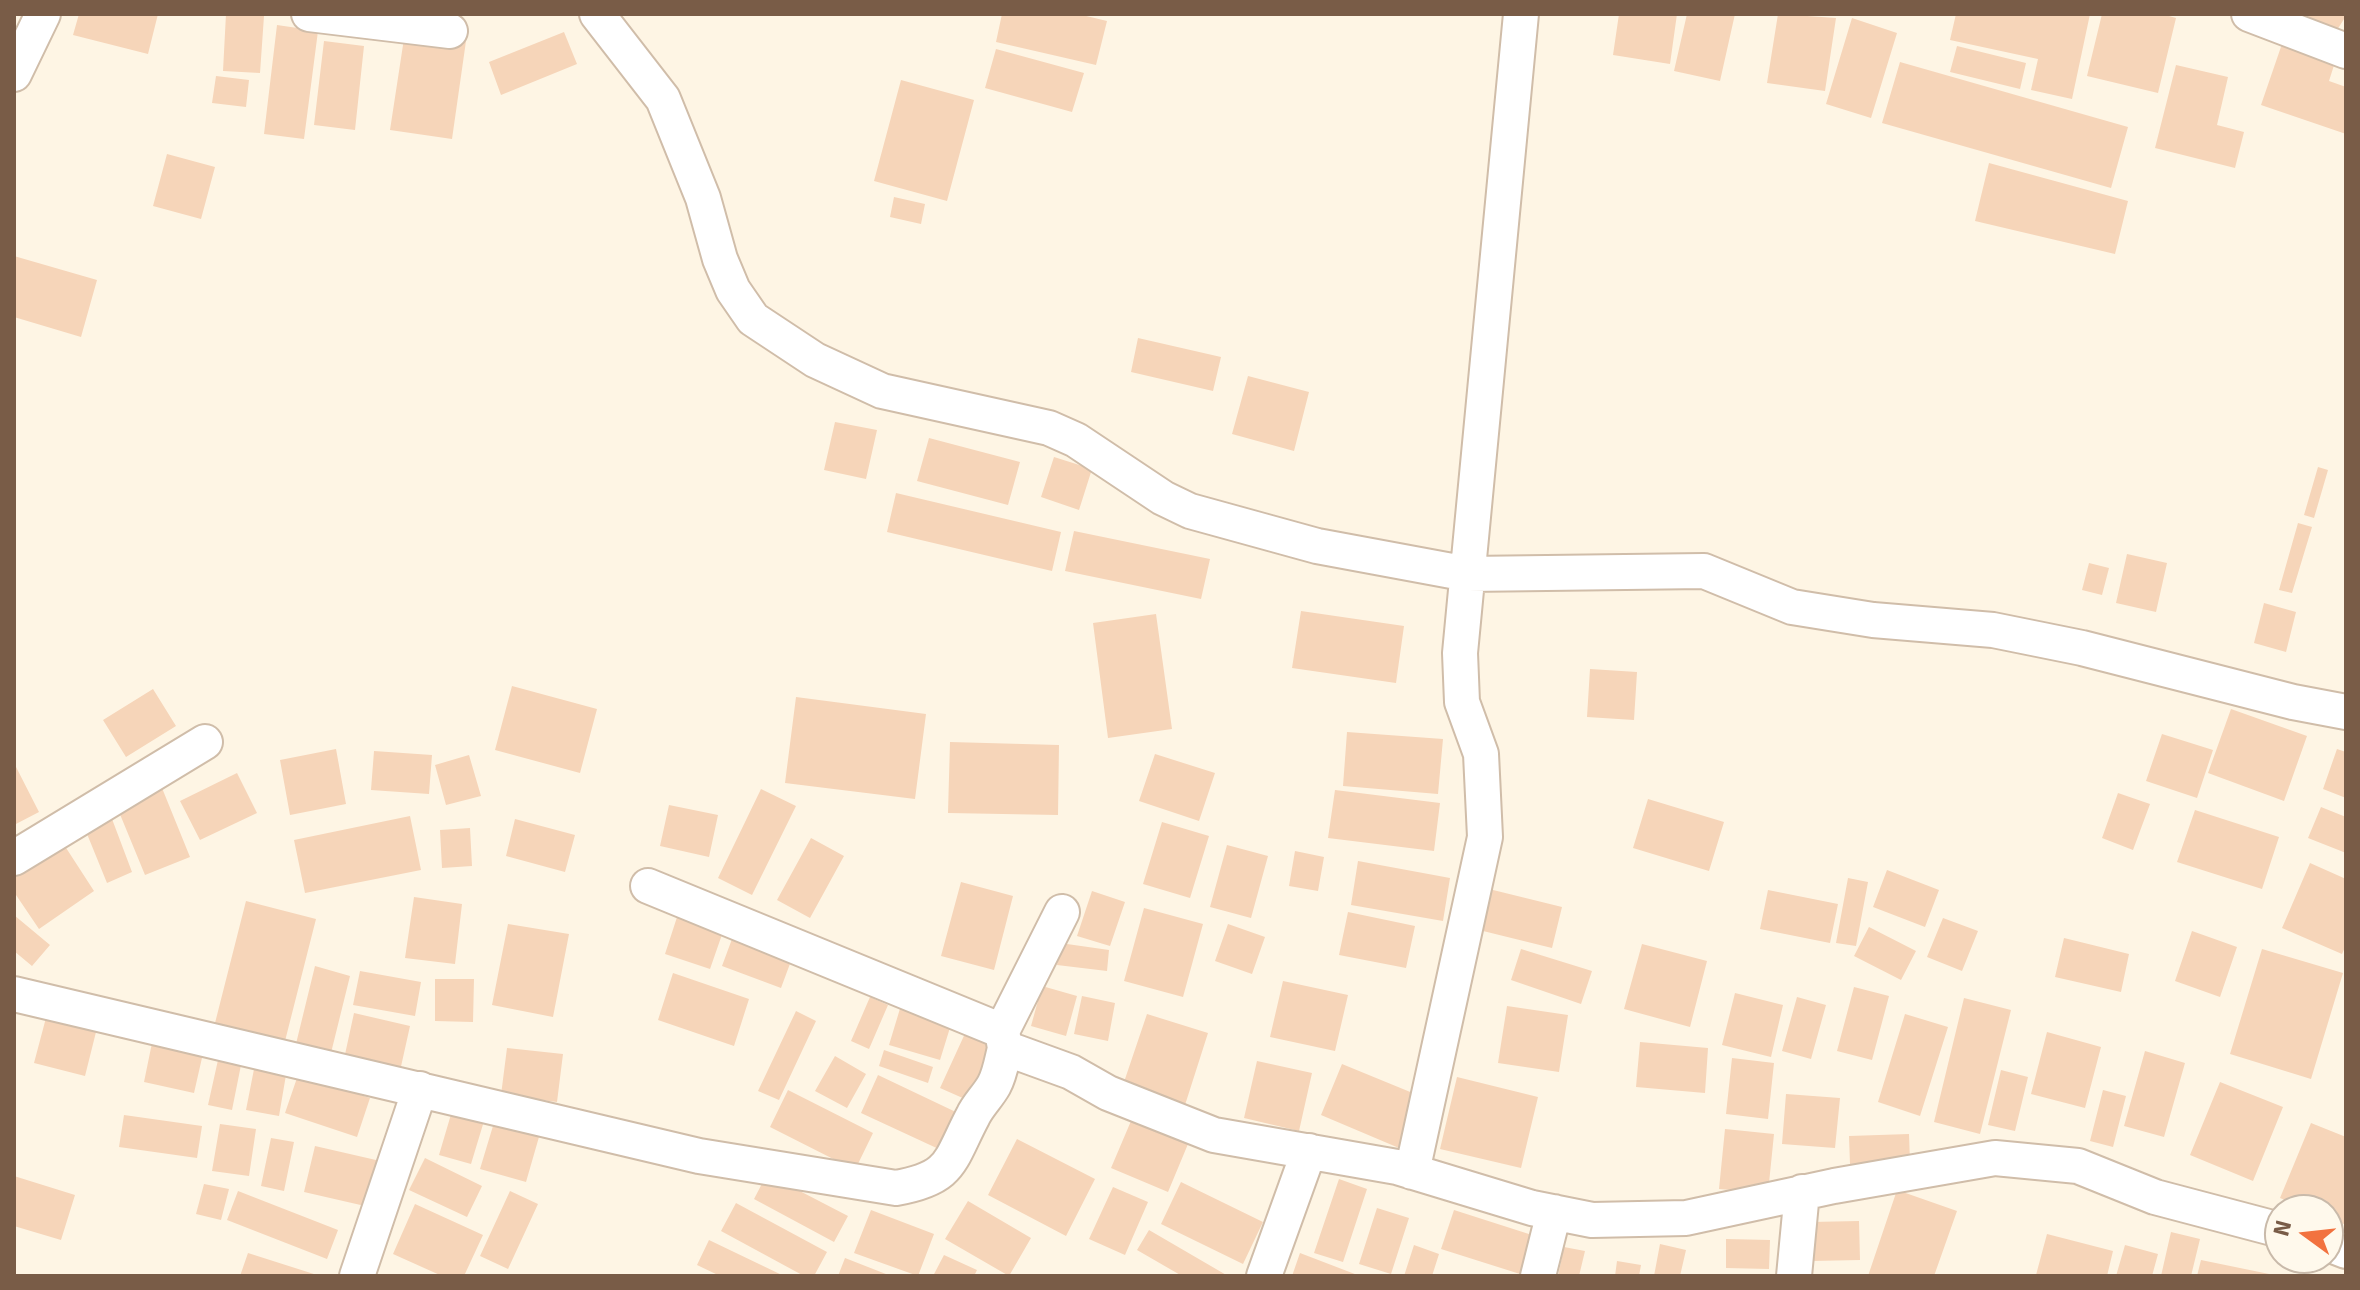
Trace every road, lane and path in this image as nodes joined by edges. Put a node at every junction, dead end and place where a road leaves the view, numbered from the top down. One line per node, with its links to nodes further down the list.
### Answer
1 (43, 14): 8 (street)
2 (309, 14): 6 (street)
3 (597, 14): 9 (street)
4 (1521, 14): 9 (street)
5 (2249, 14): 7 (street)
6 (450, 31)
7 (2346, 51)
8 (14, 74)
9 (1468, 574): 10 (street); 19 (street)
10 (2346, 712)
11 (205, 742): 12 (street)
12 (14, 858)
13 (648, 886): 16 (street)
14 (1062, 912): 16 (street)
15 (14, 994): 17 (street)
16 (1004, 1040): 17 (street); 18 (street)
17 (420, 1089): 23 (street)
18 (1309, 1151): 19 (street); 24 (street)
19 (1412, 1172): 21 (street)
20 (1802, 1192): 21 (street); 22 (street); 26 (street)
21 (1554, 1212): 25 (street)
22 (2264, 1226)
23 (357, 1276)
24 (1264, 1276)
25 (1538, 1276)
26 (1794, 1276)

